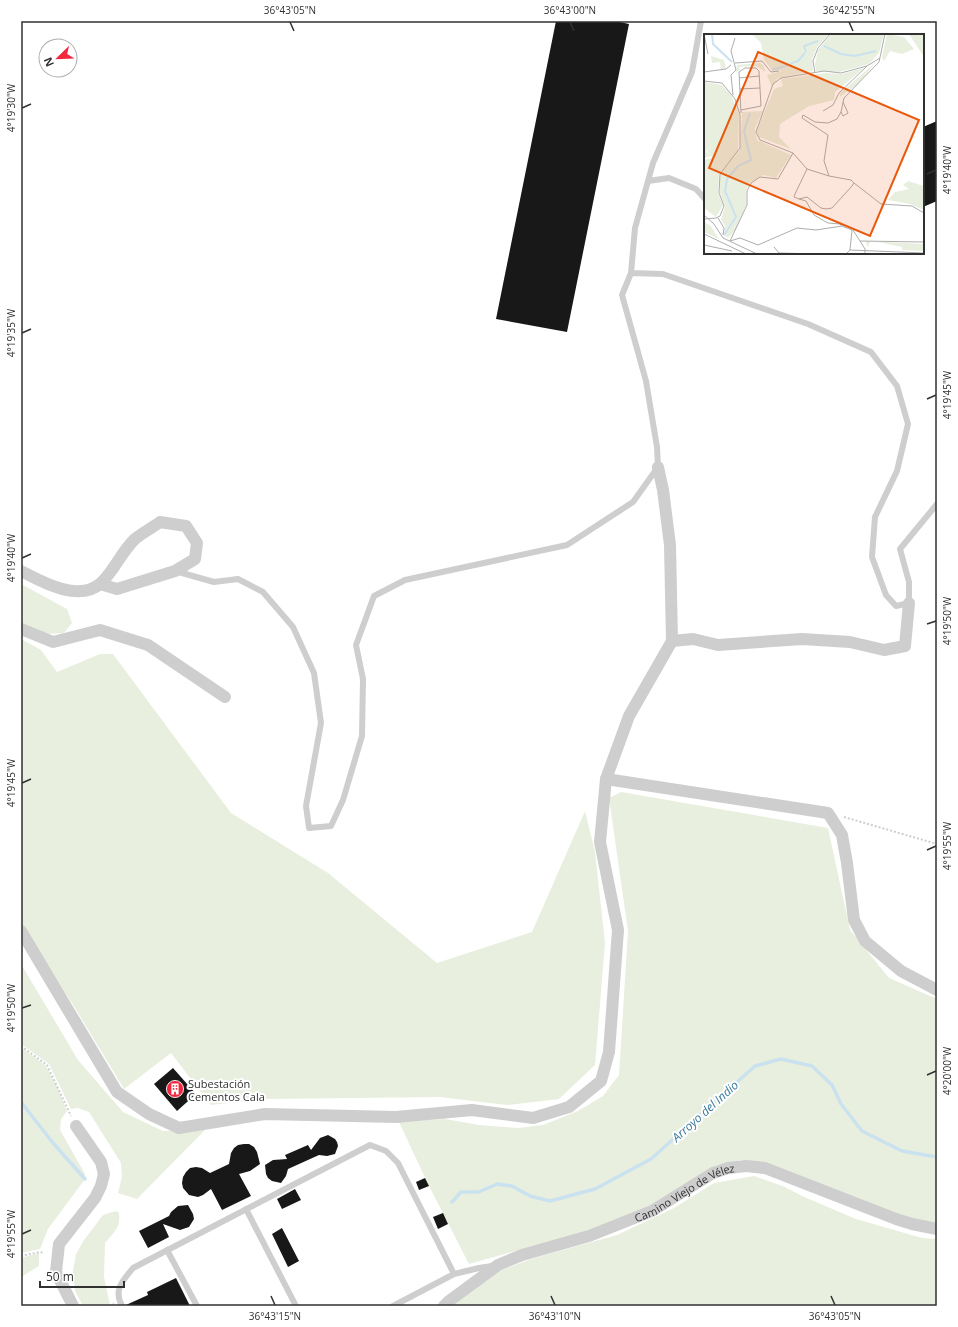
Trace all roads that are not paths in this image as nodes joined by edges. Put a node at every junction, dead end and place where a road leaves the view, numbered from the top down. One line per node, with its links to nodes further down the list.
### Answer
1 (701, 21): 2 (lane)
2 (648, 181): 3 (lane); 4 (lane)
3 (704, 197)
4 (631, 273): 5 (lane); 10 (lane)
5 (658, 467): 8 (lane); 12 (street)
6 (937, 504): 10 (lane)
7 (21, 571): 9 (street)
8 (174, 571): 9 (street); 9 (street)
9 (100, 584)
10 (909, 603): 12 (street)
11 (21, 629): 13 (street)
12 (672, 641): 14 (street)
13 (225, 697)
14 (606, 779): 15 (street); 16 (street)
15 (21, 931)
16 (937, 990)
17 (76, 1126): 23 (street)
18 (246, 1209): 20 (lane); 22 (lane); 26 (lane)
19 (937, 1229): 21 (street, Camino Viejo de Vélez)
20 (167, 1250): 24 (lane); 25 (lane)
21 (498, 1265): 22 (lane); 28 (street, Camino Viejo de Vélez)
22 (454, 1274): 27 (lane)
23 (73, 1306)
24 (122, 1306)
25 (197, 1306)
26 (296, 1306)
27 (393, 1306)
28 (444, 1306)

